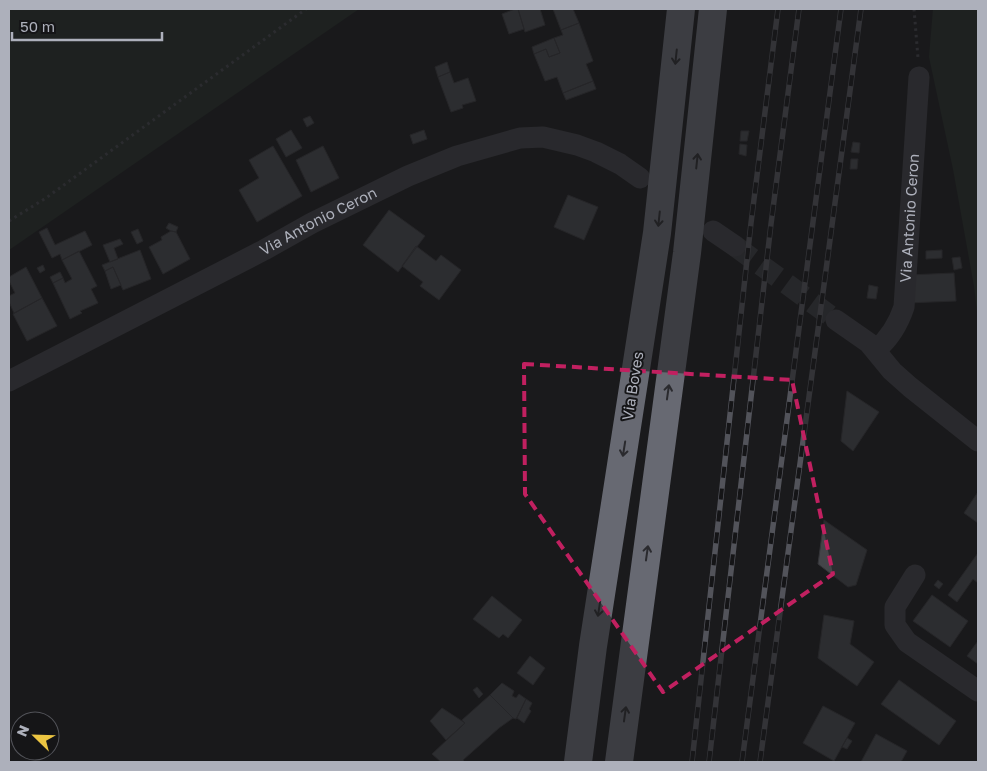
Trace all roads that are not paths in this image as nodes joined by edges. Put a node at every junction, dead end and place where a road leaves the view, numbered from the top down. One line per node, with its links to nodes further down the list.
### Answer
1 (681, 9): 13 (highway, Via Boves, one-way to 13)
2 (713, 9): 14 (highway, one-way to 2)
3 (919, 77): 8 (street, Via Antonio Ceron)
4 (640, 178): 9 (street, Via Antonio Ceron)
5 (713, 231): 6 (street)
6 (735, 246)
7 (836, 320): 8 (street)
8 (876, 350): 10 (street)
9 (9, 381)
10 (978, 441)
11 (915, 576): 12 (street)
12 (978, 690)
13 (578, 762)
14 (619, 762)

